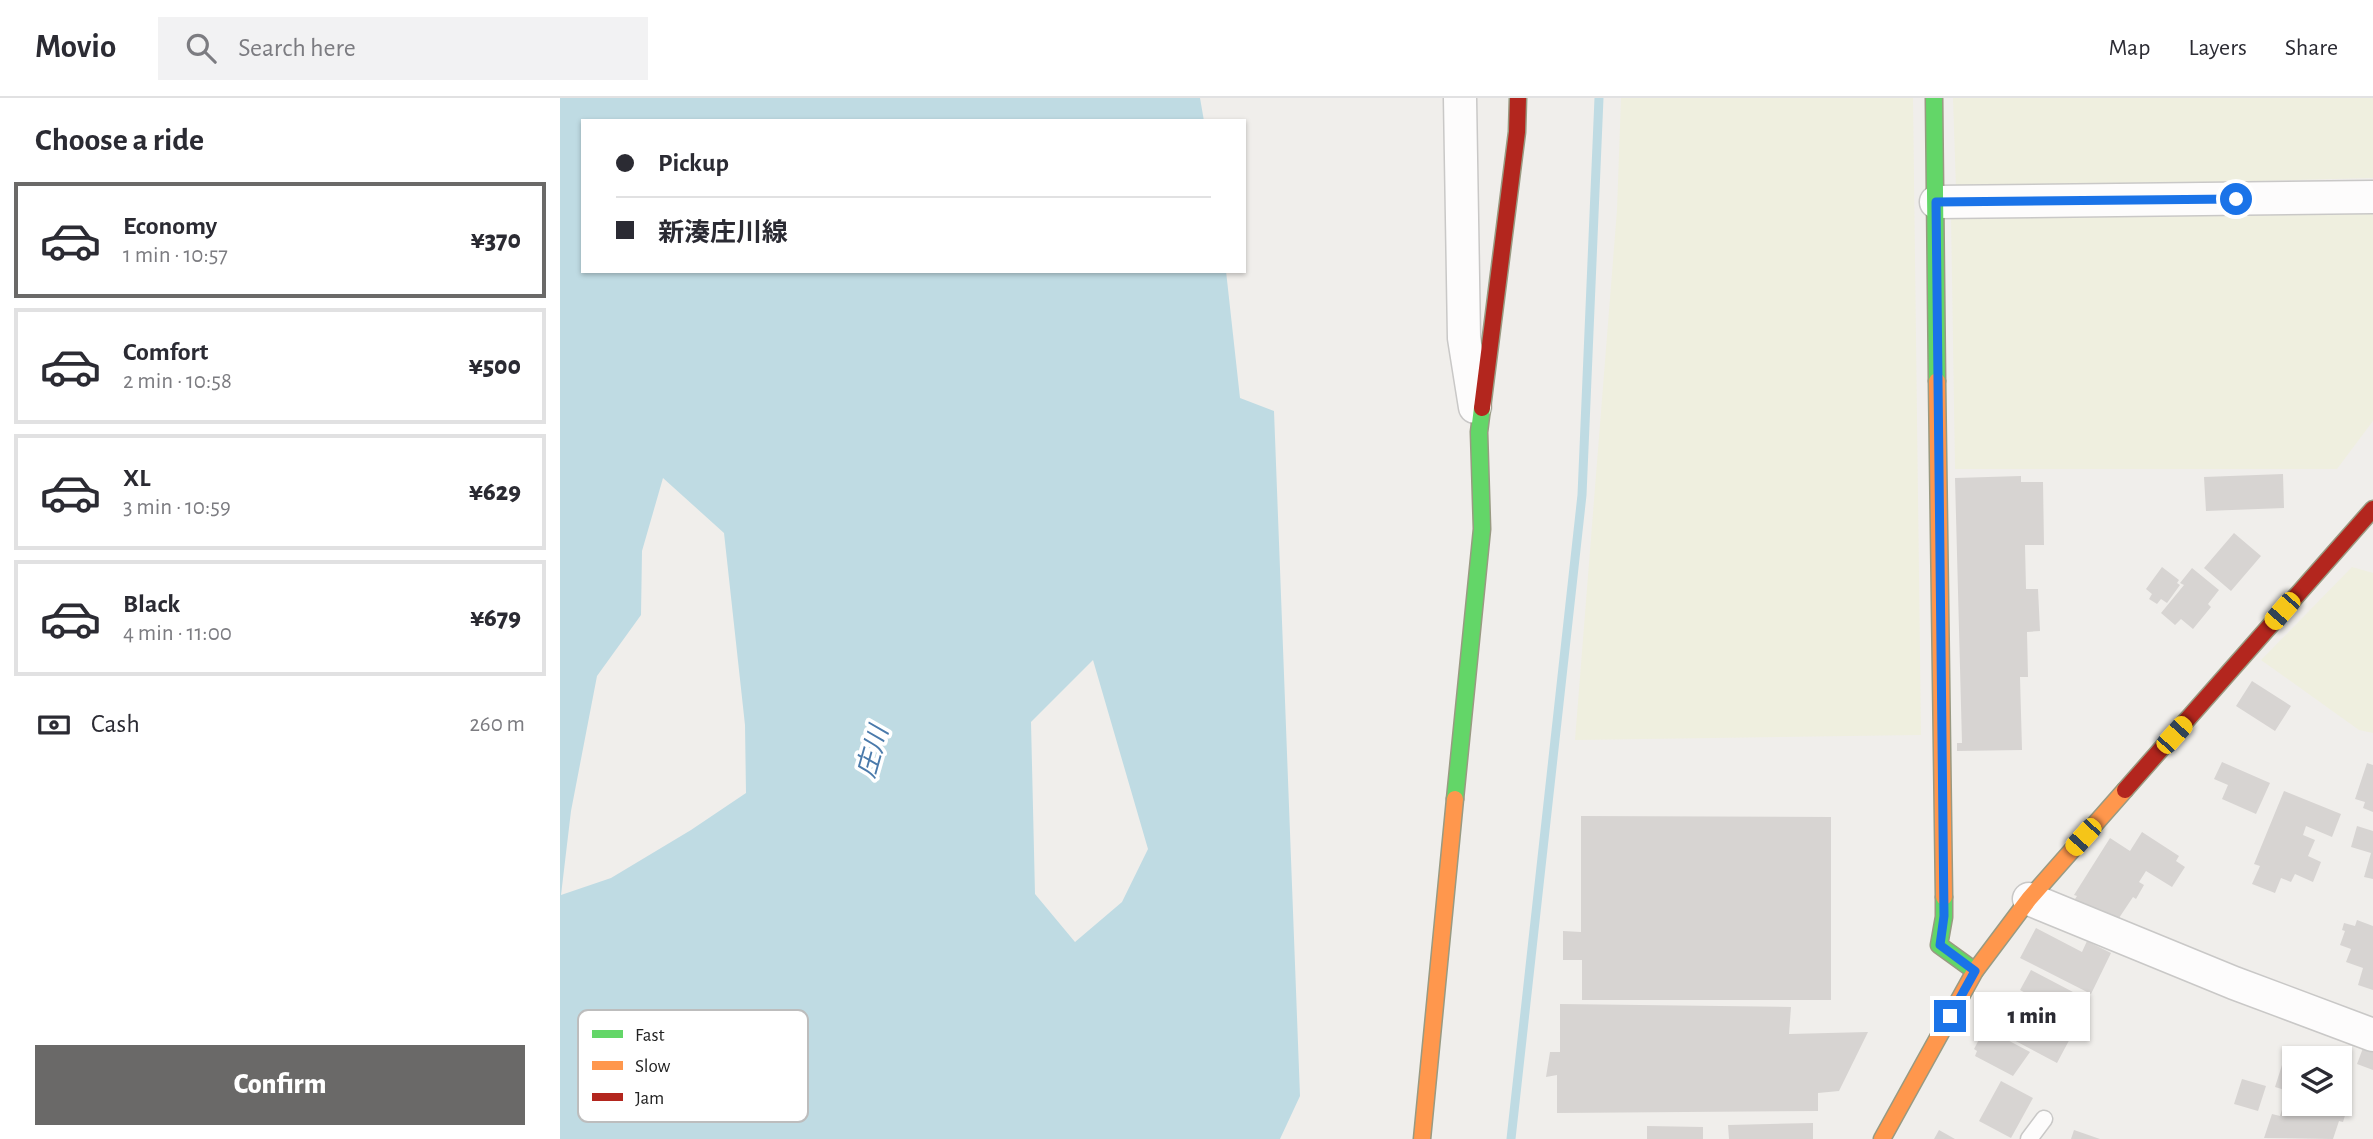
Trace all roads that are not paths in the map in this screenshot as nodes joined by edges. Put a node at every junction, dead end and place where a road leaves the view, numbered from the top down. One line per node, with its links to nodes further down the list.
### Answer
1 (1460, 98): 6 (street)
2 (1518, 98): 6 (street)
3 (1934, 98): 5 (street)
4 (2373, 197): 5 (street)
5 (1936, 202): 9 (street)
6 (1479, 432): 12 (street)
7 (2373, 509): 8 (street)
8 (2029, 899): 9 (street); 10 (street)
9 (1975, 971): 13 (street)
10 (2373, 1035)
11 (2043, 1119): 14 (lane)
12 (1422, 1139)
13 (1882, 1139)
14 (2029, 1139)

